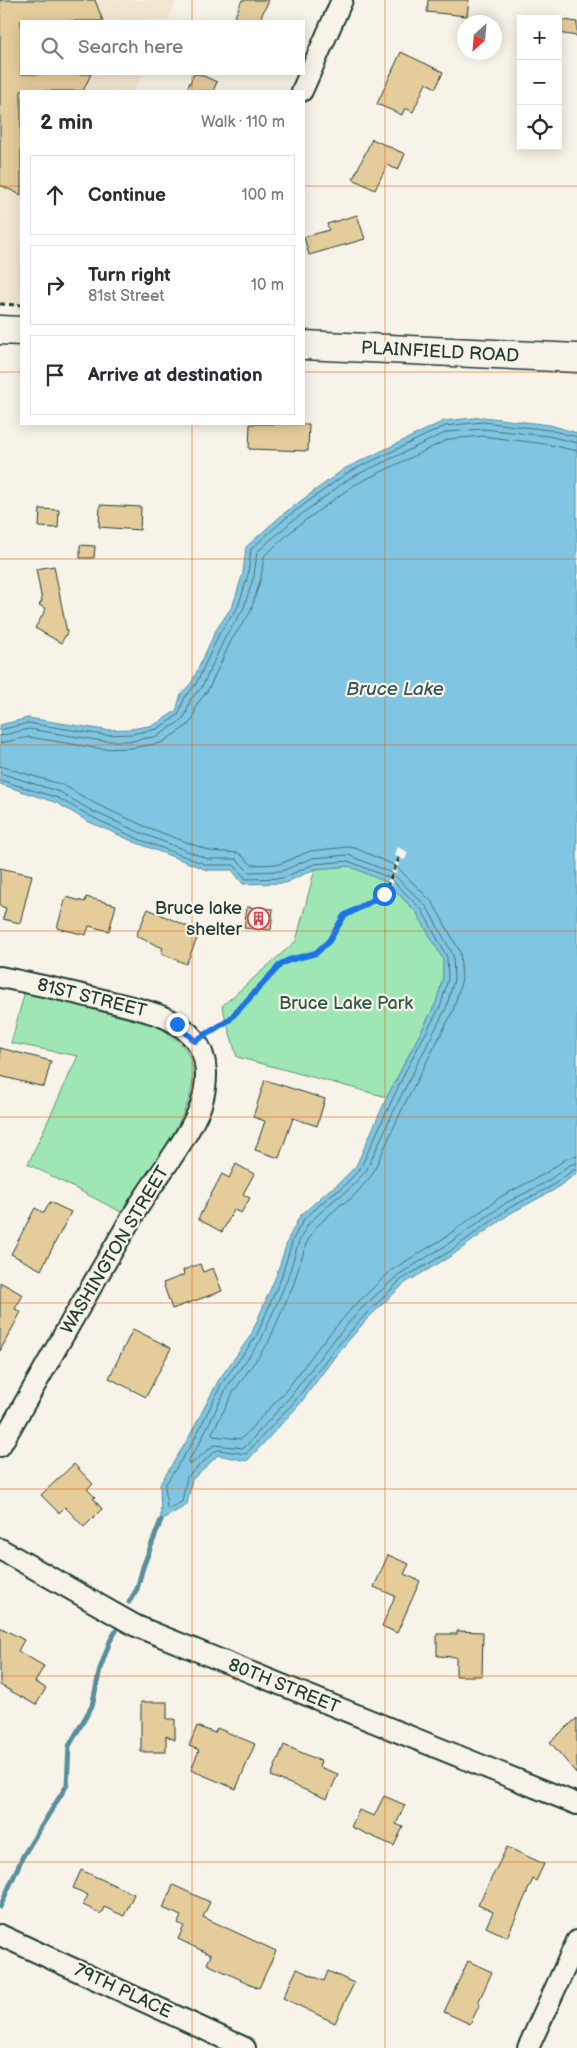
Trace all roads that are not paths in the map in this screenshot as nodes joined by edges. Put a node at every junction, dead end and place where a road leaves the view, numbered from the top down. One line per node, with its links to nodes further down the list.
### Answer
1 (342, 0): 2 (street)
2 (302, 90)
3 (0, 330): 4 (main road)
4 (20, 332)
5 (305, 345): 6 (main road, PLAINFIELD ROAD)
6 (577, 358)
7 (0, 977): 8 (street, 81ST STREET)
8 (198, 1045): 9 (street, WASHINGTON STREET)
9 (0, 1446)
10 (0, 1549): 11 (street, 80TH STREET)
11 (577, 1804)
12 (0, 1935): 14 (street, 79TH PLACE)
13 (577, 1941): 15 (street)
14 (245, 2048)
15 (528, 2048)

